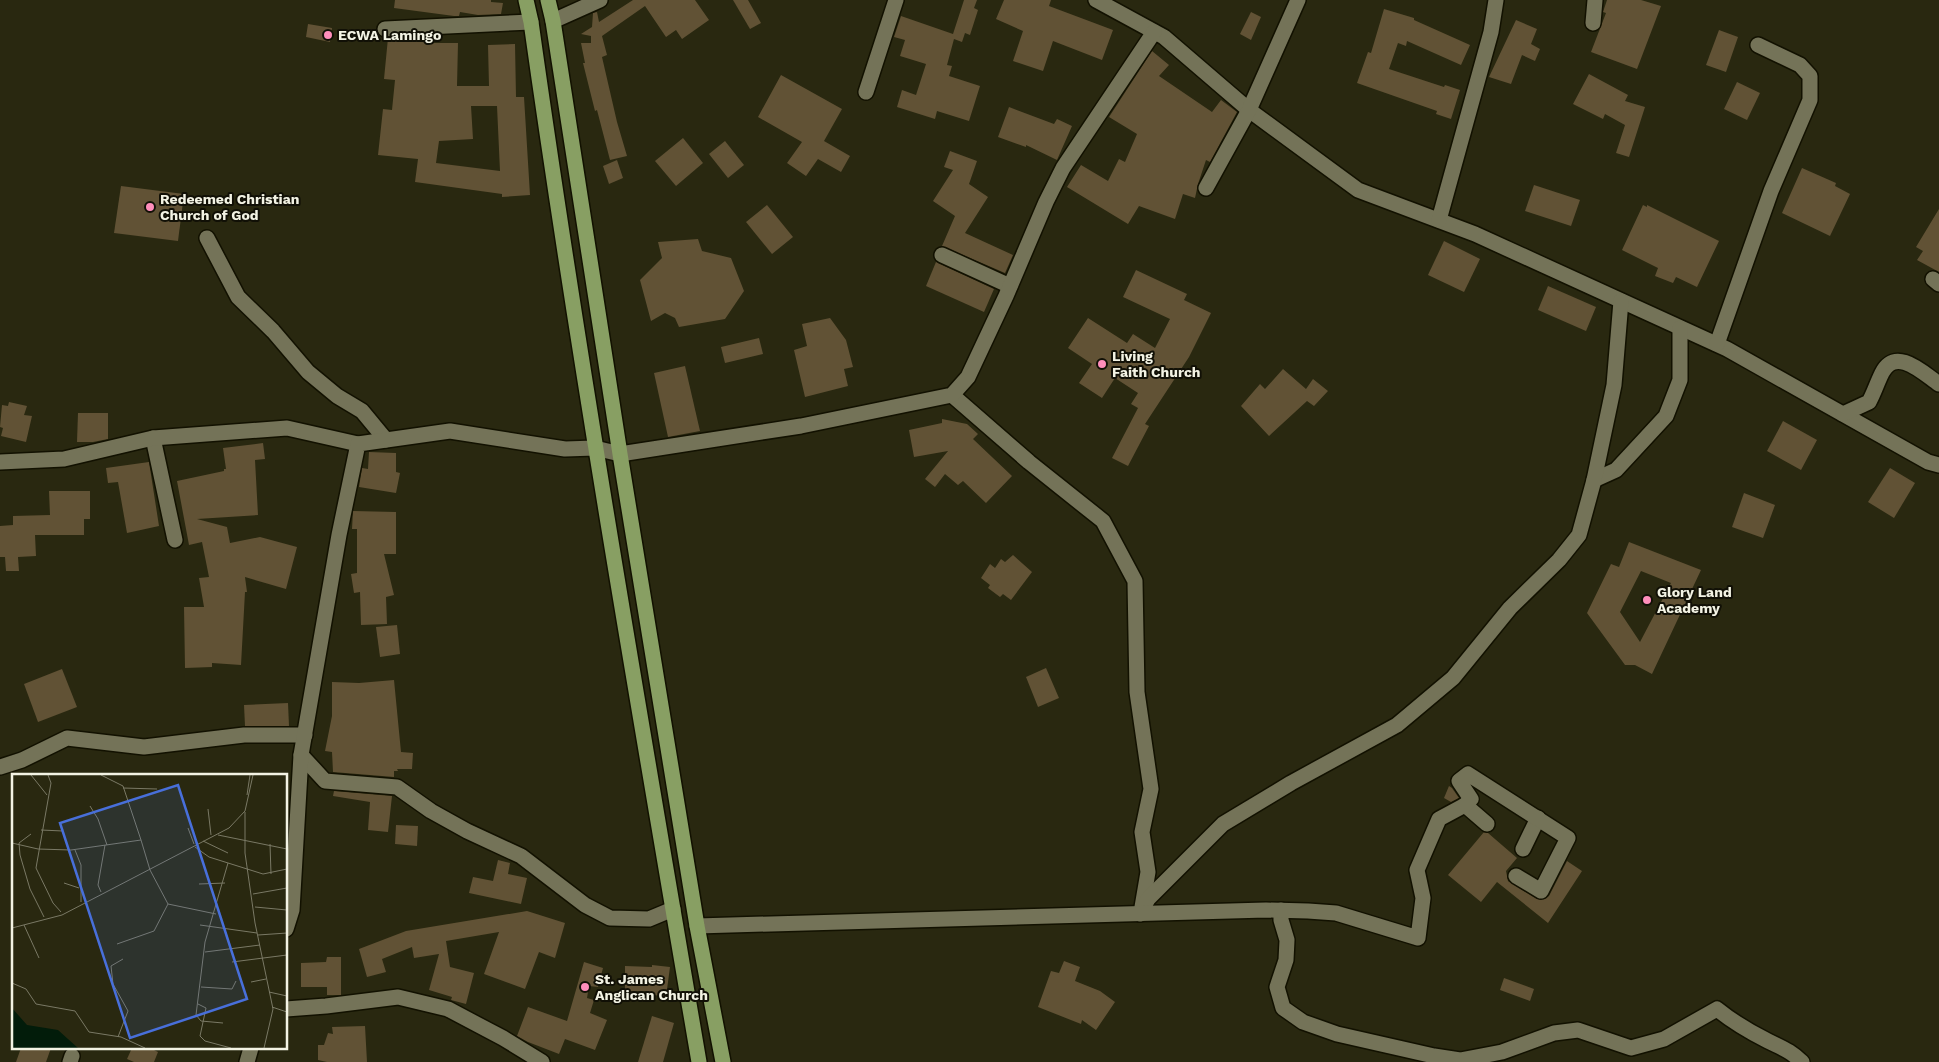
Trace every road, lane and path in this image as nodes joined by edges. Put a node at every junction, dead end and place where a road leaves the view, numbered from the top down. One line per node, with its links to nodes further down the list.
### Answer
1 (526, 0): 10 (main road)
2 (548, 0): 9 (main road)
3 (600, 0): 9 (street)
4 (896, 0): 15 (street)
5 (1096, 0): 13 (street)
6 (1298, 0): 16 (street)
7 (1496, 0): 18 (street)
8 (1595, 0): 11 (street)
9 (553, 21): 32 (main road)
10 (531, 22): 12 (street); 31 (main road)
11 (1593, 23)
12 (384, 29)
13 (1154, 32): 16 (street); 21 (street)
14 (1758, 45): 24 (street)
15 (866, 92)
16 (1249, 110): 17 (street); 18 (street)
17 (1206, 188)
18 (1439, 220): 22 (street)
19 (207, 238): 29 (street)
20 (942, 255): 21 (street)
21 (1010, 286): 26 (street)
22 (1621, 301): 23 (street); 35 (street)
23 (1680, 328): 24 (street); 35 (street)
24 (1717, 344): 27 (street)
25 (1939, 384): 27 (street)
26 (952, 395): 32 (street); 47 (street)
27 (1843, 414): 34 (street)
28 (153, 438): 30 (street); 33 (street); 36 (street)
29 (386, 440): 30 (street); 31 (street)
30 (358, 444): 37 (street)
31 (595, 448): 32 (street); 45 (main road)
32 (620, 454): 49 (main road)
33 (0, 462)
34 (1939, 464)
35 (1594, 480): 47 (street)
36 (174, 540)
37 (305, 735): 38 (street); 39 (street)
38 (301, 755): 45 (street); 48 (street)
39 (0, 767)
40 (1465, 805): 41 (street); 42 (street); 46 (street)
41 (1538, 818): 43 (street); 44 (street)
42 (1486, 824)
43 (1523, 849)
44 (1516, 876)
45 (673, 909): 52 (main road)
46 (1281, 910): 47 (street); 54 (street)
47 (1140, 914): 49 (street)
48 (288, 922)
49 (697, 926): 53 (main road)
50 (288, 1009): 51 (street)
51 (542, 1062)
52 (699, 1062)
53 (723, 1062)
54 (1802, 1062)

